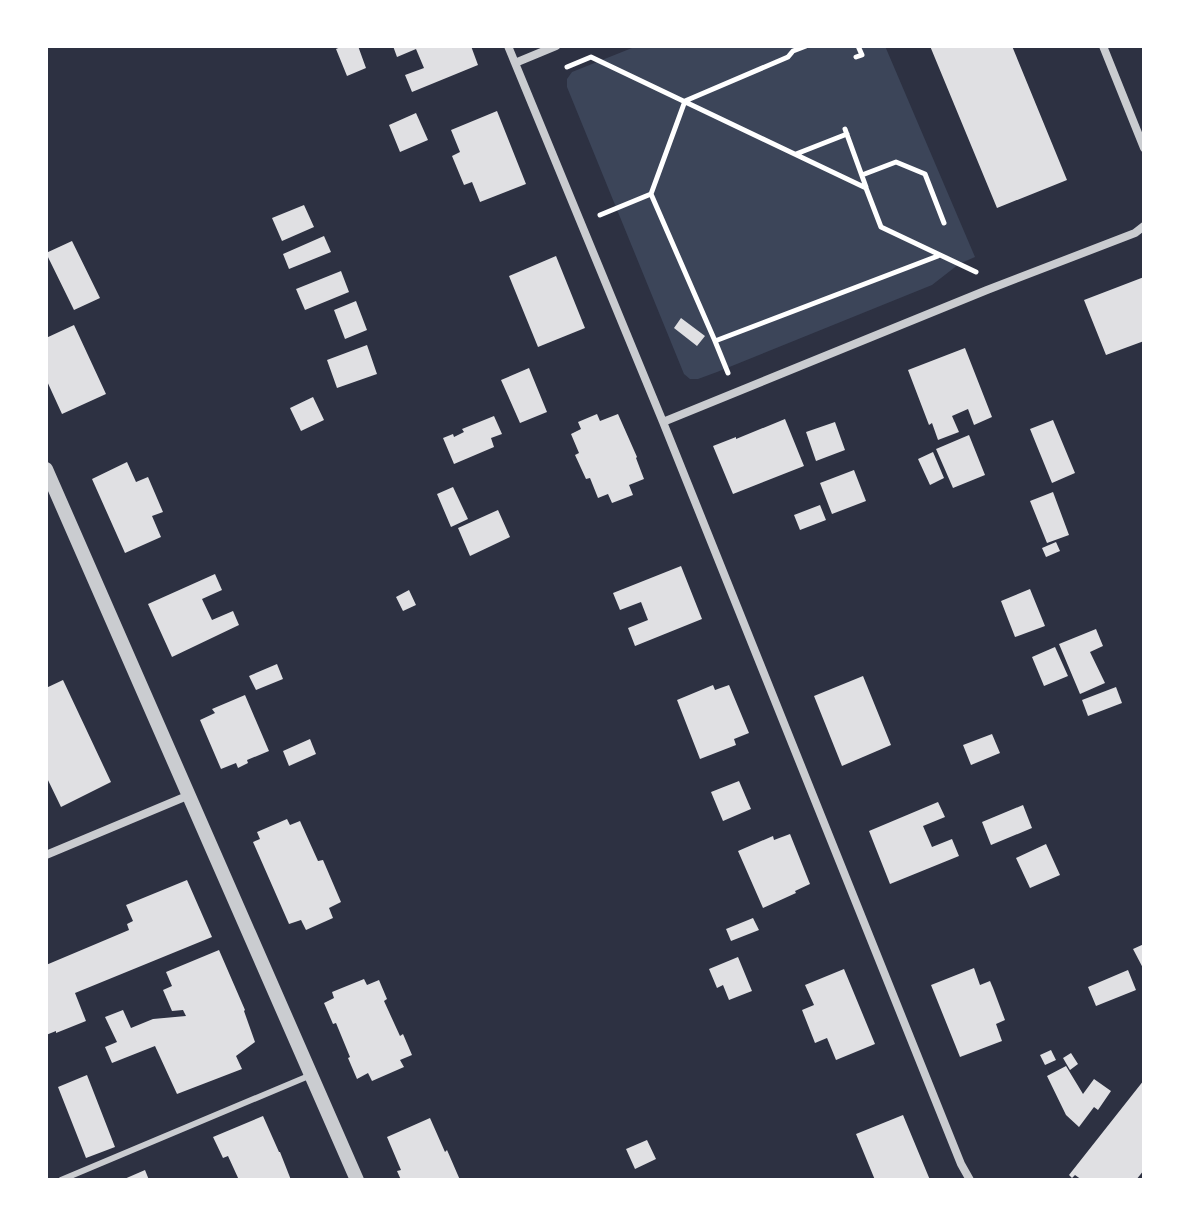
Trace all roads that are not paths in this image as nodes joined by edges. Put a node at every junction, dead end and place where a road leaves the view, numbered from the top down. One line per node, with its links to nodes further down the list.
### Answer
1 (508, 46): 4 (street)
2 (1103, 46): 5 (street)
3 (554, 47): 4 (street)
4 (515, 63): 7 (street)
5 (1144, 148)
6 (1144, 226): 7 (street)
7 (663, 422): 14 (street)
8 (46, 469): 9 (street)
9 (187, 796): 10 (street); 11 (street)
10 (46, 855)
11 (311, 1075): 12 (lane); 13 (street)
12 (61, 1180)
13 (357, 1180)
14 (970, 1180)

